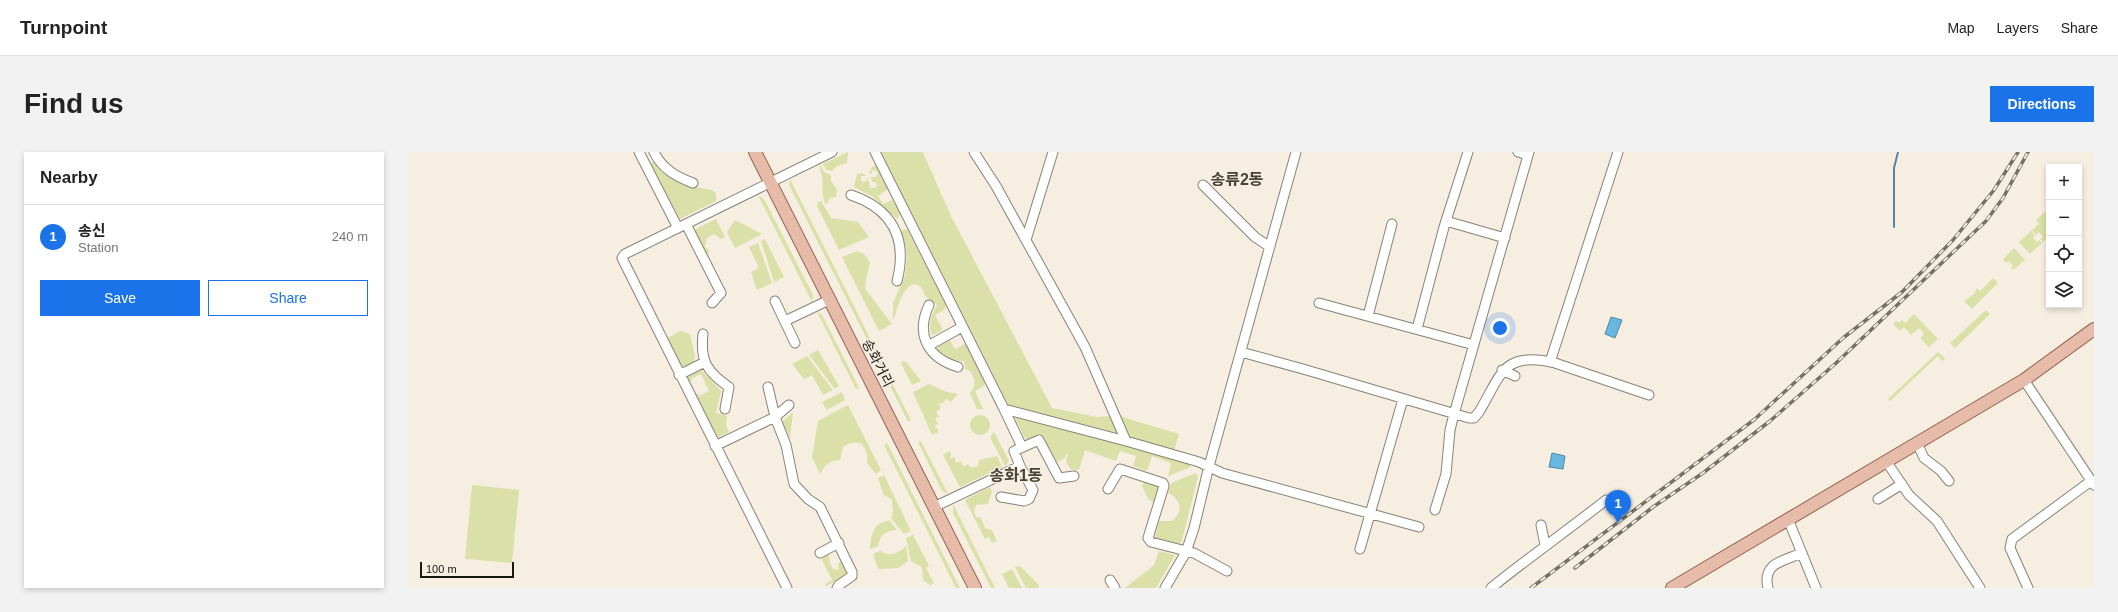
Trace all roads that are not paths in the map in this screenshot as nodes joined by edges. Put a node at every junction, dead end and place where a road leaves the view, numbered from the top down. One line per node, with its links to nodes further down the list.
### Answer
1 (754, 152): 14 (main road, 송화거리)
2 (832, 152): 14 (street)
3 (875, 152): 17 (street)
4 (974, 152): 24 (street)
5 (1052, 152): 24 (street)
6 (1296, 152): 25 (street)
7 (1468, 152): 18 (street)
8 (1518, 152): 11 (street)
9 (1618, 152): 43 (street)
10 (654, 153): 12 (street); 13 (street)
11 (1528, 154): 23 (street)
12 (641, 156): 22 (street)
13 (693, 183)
14 (770, 183): 19 (street); 27 (main road, 송화거리)
15 (1203, 185): 25 (street)
16 (851, 195): 21 (street)
17 (909, 220): 21 (street); 34 (street)
18 (1446, 221): 23 (street); 35 (street)
19 (686, 224): 22 (street); 29 (street)
20 (1392, 224): 32 (street)
21 (894, 226): 26 (street)
22 (678, 228): 46 (street)
23 (1505, 238): 39 (street)
24 (1026, 240): 57 (street)
25 (1270, 247): 41 (street)
26 (897, 281)
27 (829, 300): 33 (street); 72 (main road, 송화거리)
28 (775, 301): 33 (street)
29 (712, 303)
30 (1319, 303): 32 (street)
31 (929, 305): 40 (street)
32 (1368, 316): 35 (street)
33 (785, 321): 38 (street)
34 (962, 327): 40 (street); 54 (street)
35 (1417, 329): 39 (street)
36 (2094, 329): 48 (main road)
37 (703, 334): 42 (street)
38 (795, 343)
39 (1474, 345): 55 (street)
40 (928, 346): 44 (street)
41 (1240, 352): 51 (street); 63 (street)
42 (705, 362): 46 (street); 53 (street)
43 (1550, 362): 45 (street); 50 (street)
44 (958, 366)
45 (1502, 370): 47 (street); 55 (street)
46 (679, 375): 59 (street)
47 (1515, 376)
48 (2024, 380): 58 (main road); 66 (street)
49 (768, 387): 56 (street)
50 (1649, 395)
51 (1403, 399): 55 (street); 74 (street)
52 (788, 405): 56 (street)
53 (725, 409)
54 (1004, 409): 57 (street); 60 (street)
55 (1454, 414): 73 (street)
56 (774, 417): 59 (street); 78 (street)
57 (1126, 441): 63 (street)
58 (1917, 443): 61 (main road); 65 (street)
59 (715, 446): 85 (street)
60 (1022, 448): 62 (street); 64 (street)
61 (1886, 461): 67 (street); 75 (main road)
62 (1020, 466): 69 (street); 72 (street)
63 (1209, 466): 74 (street); 81 (street)
64 (1074, 476)
65 (1949, 481)
66 (2093, 483): 94 (street)
67 (1902, 484): 70 (street); 93 (street)
68 (1108, 489): 81 (street)
69 (1002, 497)
70 (1878, 499)
71 (1606, 500): 79 (street)
72 (934, 507): 87 (main road, 송화거리)
73 (1435, 510)
74 (1370, 514): 77 (street); 80 (street)
75 (1788, 519): 83 (street); 90 (main road)
76 (1541, 525): 79 (street)
77 (1419, 527)
78 (839, 543): 82 (street); 86 (street)
79 (1544, 545): 89 (street)
80 (1360, 549)
81 (1186, 552): 84 (street); 88 (street)
82 (820, 553)
83 (1802, 553): 91 (street); 92 (street)
84 (1227, 571)
85 (787, 588)
86 (837, 588)
87 (975, 588)
88 (1165, 588)
89 (1490, 588)
90 (1672, 588)
91 (1768, 588)
92 (1816, 588)
93 (1980, 588)
94 (2028, 588)

